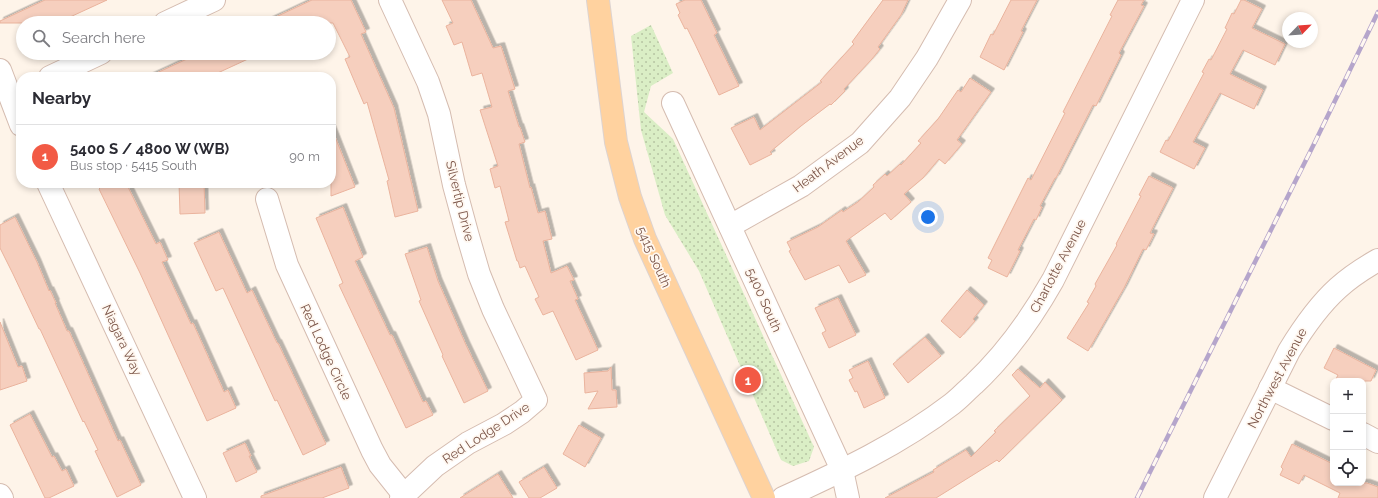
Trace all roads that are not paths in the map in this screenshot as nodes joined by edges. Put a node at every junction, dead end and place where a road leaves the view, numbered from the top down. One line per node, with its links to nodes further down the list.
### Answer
1 (214, 0): 6 (street)
2 (390, 0): 19 (street, Silvertip Drive)
3 (598, 0): 26 (main road, 5415 South)
4 (960, 0): 16 (street, Heath Avenue)
5 (1193, 0): 23 (street, Charlotte Avenue)
6 (184, 6): 7 (street)
7 (173, 16)
8 (86, 60): 10 (street)
9 (0, 70): 11 (street)
10 (61, 72)
11 (10, 96): 13 (street)
12 (674, 104): 16 (street, 5400 South)
13 (16, 111)
14 (50, 188): 25 (street, Niagara Way)
15 (267, 199): 24 (street, Red Lodge Circle)
16 (730, 226): 23 (street, 5400 South)
17 (1378, 260): 18 (street, Northwest Avenue)
18 (1270, 388): 20 (street); 29 (street, Northwest Avenue)
19 (536, 400): 24 (street, Red Lodge Drive)
20 (1330, 418)
21 (1366, 436): 22 (street)
22 (1378, 442)
23 (842, 470): 27 (street, Charlotte Avenue); 28 (street, 5400 South)
24 (403, 497)
25 (195, 498)
26 (764, 498)
27 (783, 498)
28 (848, 498)
29 (1215, 498)

